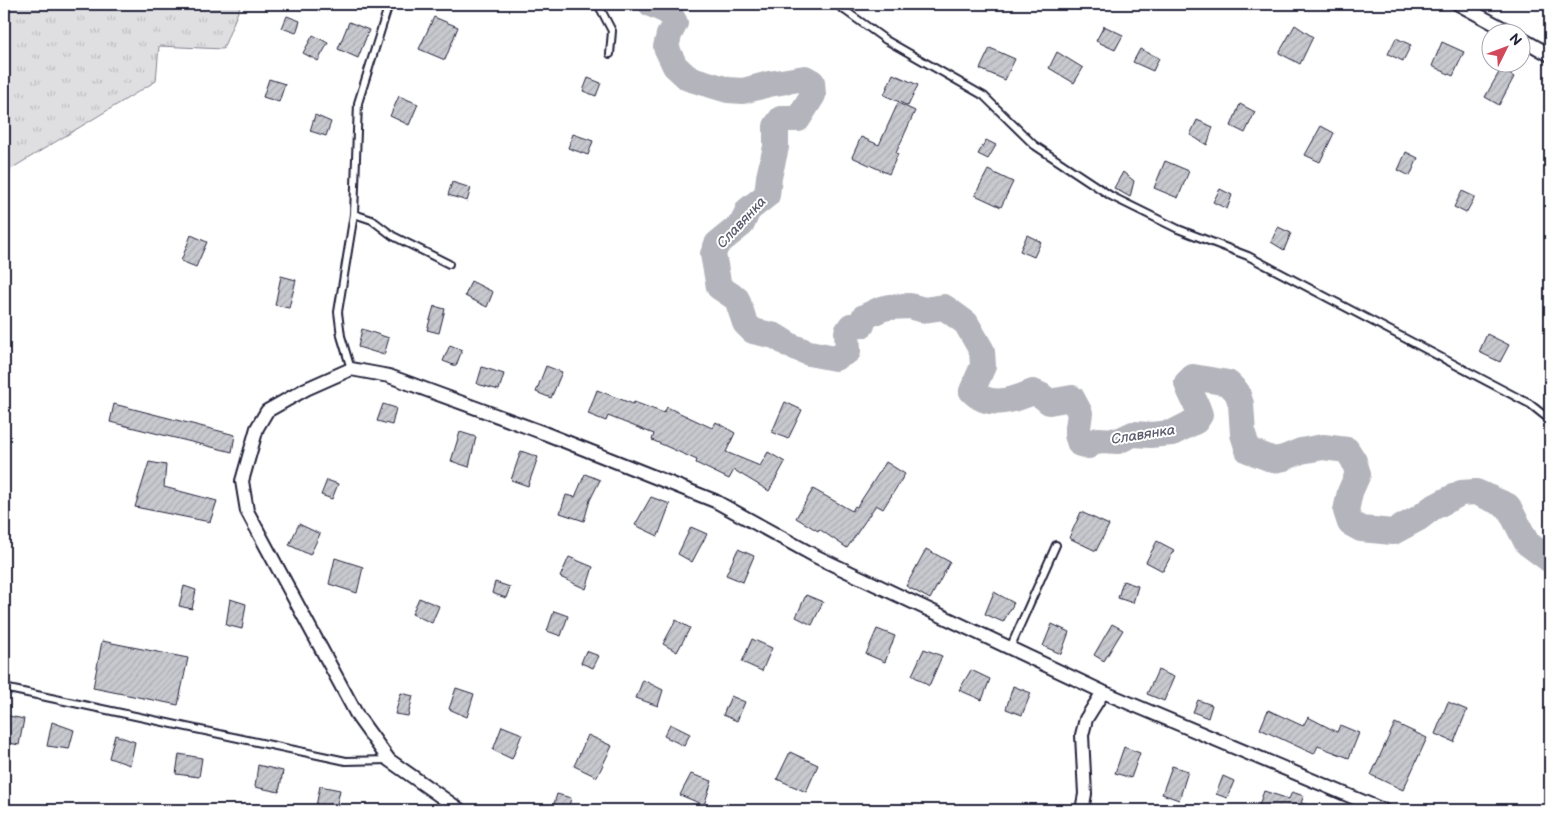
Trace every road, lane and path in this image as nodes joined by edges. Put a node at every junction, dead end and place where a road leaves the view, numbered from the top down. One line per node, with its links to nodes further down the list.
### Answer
1 (389, 4): 9 (lane)
2 (593, 4): 7 (lane)
3 (836, 4): 12 (lane)
4 (1458, 4): 5 (street)
5 (1491, 22)
6 (1532, 45): 8 (street)
7 (610, 54)
8 (1550, 55)
9 (354, 214): 10 (lane); 11 (lane)
10 (449, 264)
11 (351, 369): 14 (street); 17 (street)
12 (1550, 420)
13 (1056, 546): 14 (lane)
14 (1010, 648): 16 (street)
15 (4, 688): 17 (lane)
16 (1103, 692): 19 (street); 20 (street)
17 (389, 760): 18 (street)
18 (460, 810)
19 (1082, 810)
20 (1383, 810)

